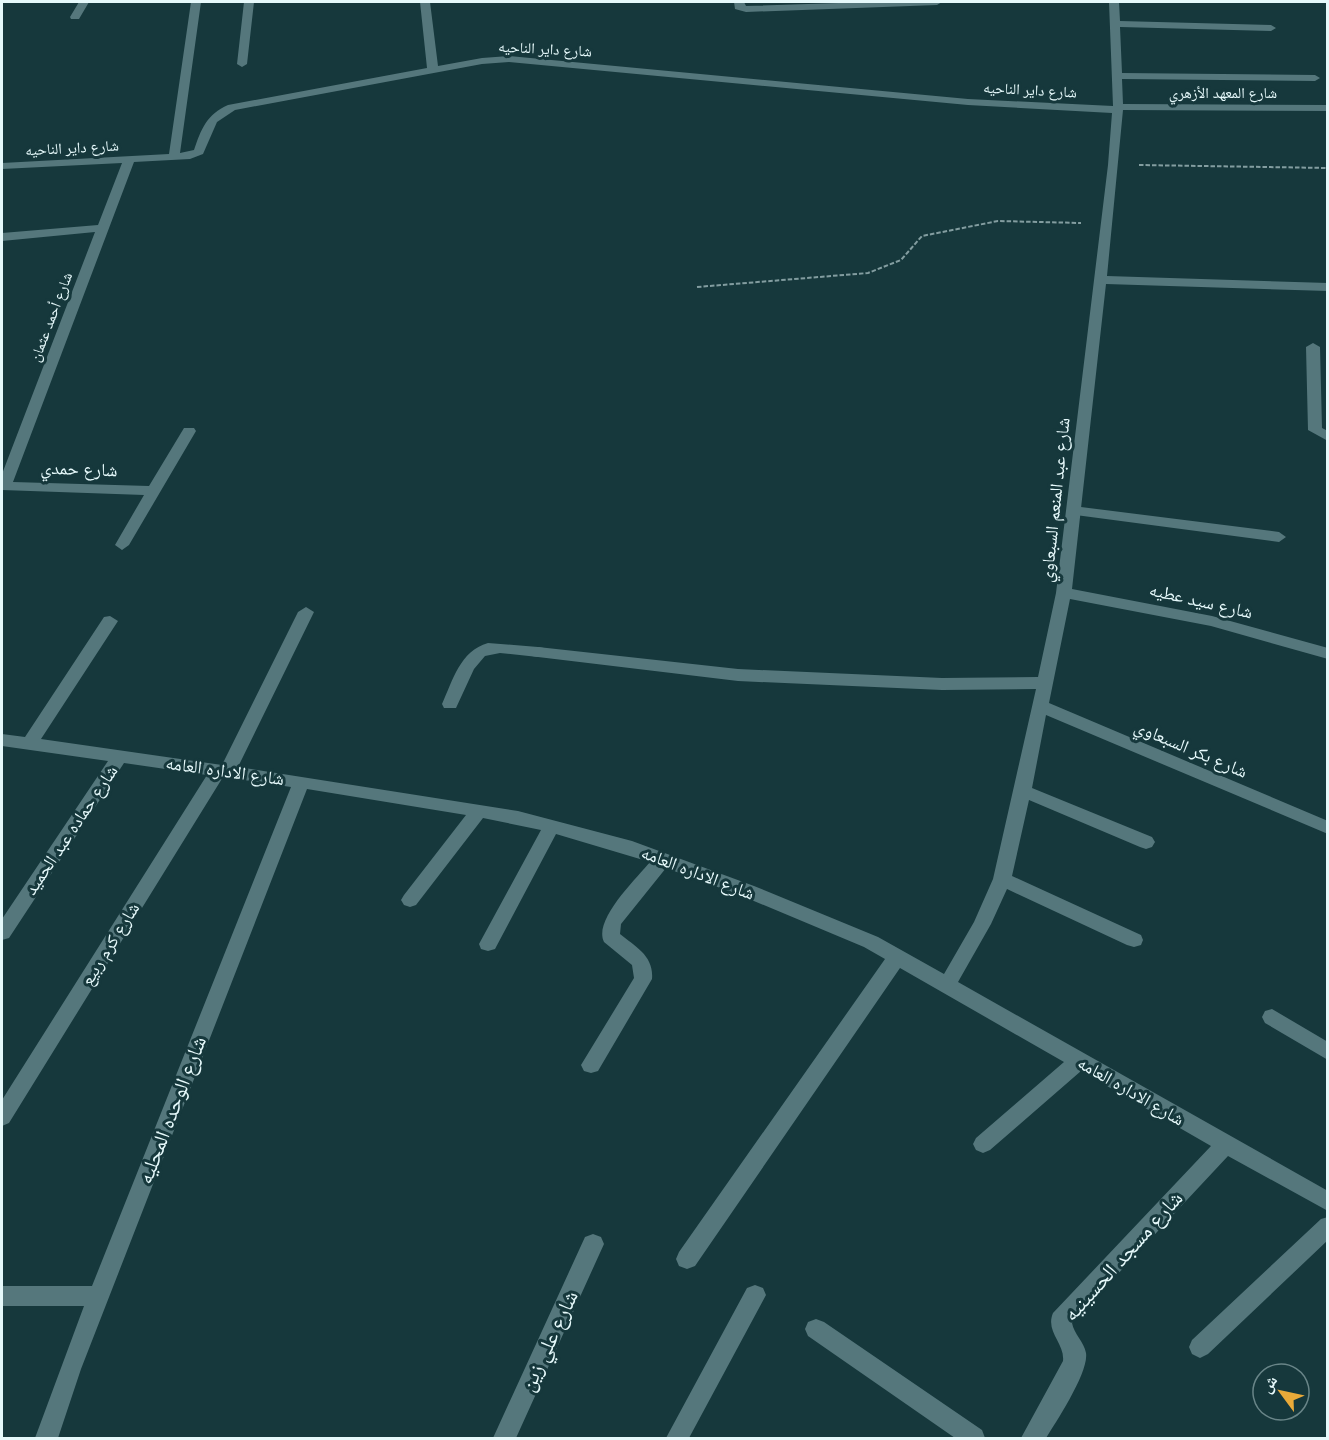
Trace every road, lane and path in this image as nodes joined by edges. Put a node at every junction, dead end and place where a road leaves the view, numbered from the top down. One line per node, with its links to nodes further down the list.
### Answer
1 (84, 2): 9 (street)
2 (196, 2): 18 (street)
3 (249, 2): 12 (street)
4 (425, 2): 13 (street)
5 (738, 2): 8 (street)
6 (937, 2): 8 (street)
7 (1114, 2): 10 (street, شارع عبد المنعم السبعاوي)
8 (823, 3)
9 (75, 17)
10 (1116, 24): 11 (street); 14 (street, شارع عبد المنعم السبعاوي)
11 (1270, 28)
12 (242, 64)
13 (433, 70): 16 (street, شارع داير الناحيه); 18 (street, شارع داير الناحيه)
14 (1117, 76): 15 (street); 16 (street, شارع عبد المنعم السبعاوي)
15 (1316, 78)
16 (1118, 108): 17 (street, شارع المعهد الأزهري); 20 (street, شارع عبد المنعم السبعاوي)
17 (1328, 108)
18 (174, 157): 19 (street, شارع داير الناحيه)
19 (129, 159): 21 (street, شارع داير الناحيه); 24 (street, شارع أحمد عثمان)
20 (1114, 165): 22 (path); 23 (street, شارع عبد المنعم السبعاوي)
21 (2, 166)
22 (1328, 168)
23 (1106, 223): 26 (street, شارع عبد المنعم السبعاوي); 27 (path)
24 (102, 228): 25 (street); 32 (street, شارع أحمد عثمان)
25 (2, 237)
26 (1100, 280): 28 (street); 34 (street, شارع عبد المنعم السبعاوي)
27 (697, 287)
28 (1328, 287)
29 (1313, 347): 31 (street)
30 (189, 431): 33 (street)
31 (1328, 437)
32 (3, 486): 33 (street, شارع حمدي)
33 (154, 491): 36 (street)
34 (1073, 512): 35 (street); 37 (street, شارع عبد المنعم السبعاوي)
35 (1279, 537)
36 (122, 545)
37 (1064, 593): 40 (street, شارع سيد عطيه); 41 (street, شارع عبد المنعم السبعاوي)
38 (306, 612): 47 (street, شارع كرم ربيع)
39 (110, 621): 45 (street)
40 (1328, 654)
41 (1044, 683): 42 (street); 43 (street, شارع عبد المنعم السبعاوي)
42 (450, 704)
43 (1040, 706): 49 (street, شارع عبد المنعم السبعاوي); 52 (street, شارع بكر السبعاوي)
44 (2, 740): 45 (street, شارع الاداره العامه)
45 (30, 743): 46 (street, شارع الاداره العامه)
46 (120, 756): 47 (street, شارع الاداره العامه); 57 (street, شارع حماده عبد الحميد)
47 (223, 771): 48 (street, شارع الاداره العامه); 66 (street, شارع كرم ربيع)
48 (301, 782): 50 (street, شارع الاداره العامه); 76 (street, شارع الوحده المحليه)
49 (1023, 791): 53 (street); 55 (street, شارع عبد المنعم السبعاوي)
50 (479, 811): 51 (street, شارع الاداره العامه); 56 (street)
51 (552, 826): 54 (street, شارع الاداره العامه); 59 (street)
52 (1328, 828)
53 (1146, 842)
54 (663, 860): 60 (street, شارع الاداره العامه); 65 (street)
55 (1002, 879): 58 (street); 61 (street, شارع عبد المنعم السبعاوي)
56 (410, 900)
57 (2, 933)
58 (1134, 940)
59 (488, 944)
60 (897, 957): 61 (street, شارع الاداره العامه); 73 (street)
61 (947, 985): 64 (street, شارع الاداره العامه)
62 (1272, 1017): 63 (street)
63 (1328, 1052)
64 (1079, 1061): 67 (street); 68 (street, شارع الاداره العامه)
65 (591, 1065)
66 (2, 1117)
67 (983, 1144)
68 (1225, 1145): 69 (street, شارع الاداره العامه); 83 (street, شارع مسجد الحسينيه)
69 (1318, 1189): 70 (street, شارع الاداره العامه)
70 (1328, 1202)
71 (1328, 1226): 78 (street)
72 (593, 1244): 80 (street, شارع علي زين)
73 (687, 1259)
74 (755, 1295): 81 (street)
75 (2, 1296): 76 (street)
76 (99, 1296): 79 (street, شارع الوحده المحليه)
77 (816, 1329): 82 (street)
78 (1200, 1347)
79 (46, 1438)
80 (504, 1438)
81 (677, 1438)
82 (974, 1438)
83 (1033, 1438)

